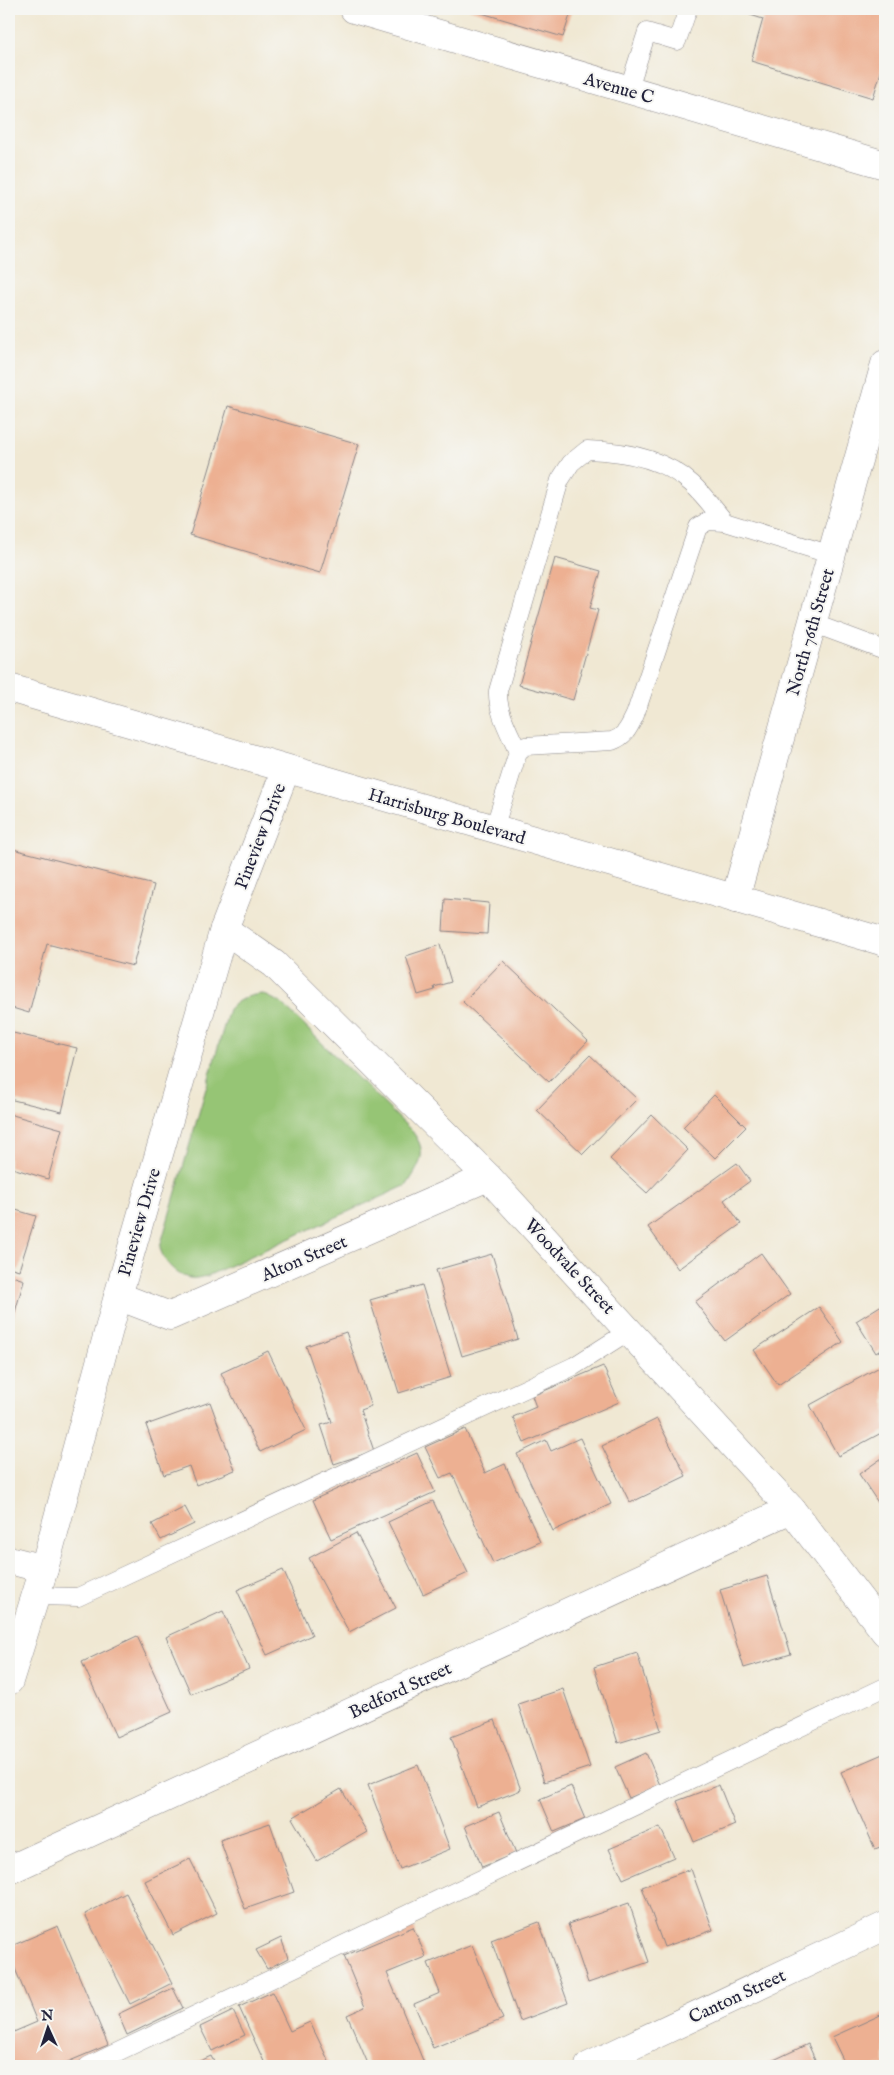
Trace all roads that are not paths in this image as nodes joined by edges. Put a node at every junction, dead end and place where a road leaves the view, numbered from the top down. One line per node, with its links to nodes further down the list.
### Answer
1 (354, 9): 3 (street, Avenue C)
2 (688, 9): 3 (lane)
3 (628, 91): 4 (street, Avenue C)
4 (885, 165)
5 (885, 364): 7 (street, North 76th Street)
6 (725, 522): 7 (lane); 11 (lane); 11 (lane)
7 (832, 555): 8 (street, North 76th Street)
8 (812, 624): 9 (lane); 14 (street, North 76th Street)
9 (885, 650)
10 (9, 688): 12 (street, Harrisburg Boulevard)
11 (518, 752): 13 (lane)
12 (286, 769): 13 (street, Harrisburg Boulevard); 15 (street, Pineview Drive)
13 (494, 829): 14 (street, Harrisburg Boulevard)
14 (735, 899): 16 (street, Harrisburg Boulevard)
15 (224, 929): 17 (street, Woodvale Street); 18 (street, Pineview Drive)
16 (885, 942)
17 (488, 1177): 18 (street, Alton Street); 19 (street, Woodvale Street)
18 (118, 1296): 22 (street, Pineview Drive)
19 (629, 1331): 20 (street, Woodvale Street); 23 (lane)
20 (791, 1509): 24 (street, Woodvale Street); 27 (street, Bedford Street)
21 (9, 1560): 22 (street)
22 (44, 1569): 23 (street, Pineview Drive)
23 (35, 1596): 25 (street, Pineview Drive)
24 (885, 1632)
25 (9, 1681)
26 (885, 1687): 29 (lane)
27 (9, 1870)
28 (885, 1926): 30 (street, Canton Street)
29 (88, 2066)
30 (589, 2066)

